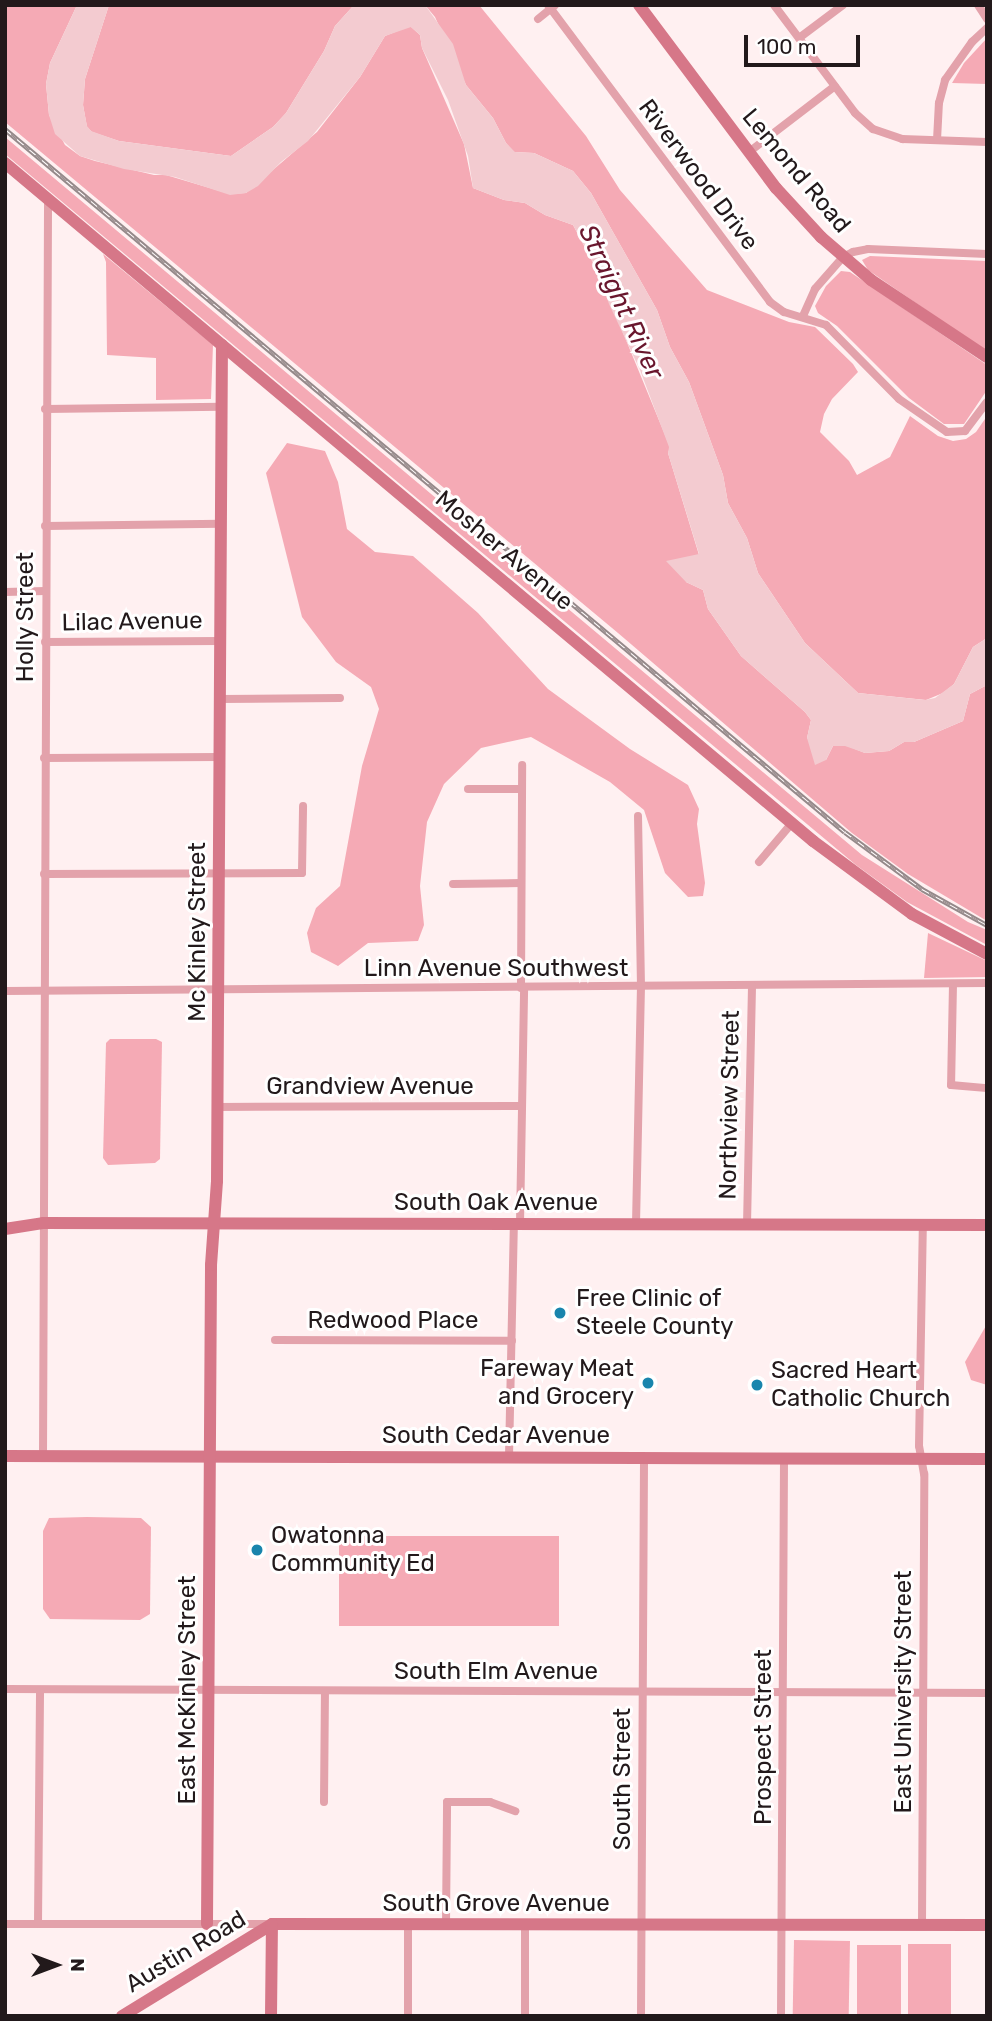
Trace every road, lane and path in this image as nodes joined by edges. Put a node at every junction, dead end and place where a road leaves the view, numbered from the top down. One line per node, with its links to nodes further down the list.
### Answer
1 (774, 5): 9 (street)
2 (843, 5): 9 (street)
3 (978, 5): 7 (street)
4 (551, 6): 6 (street); 18 (street, Riverwood Drive)
5 (645, 7): 13 (street, Lemond Road)
6 (538, 19)
7 (987, 19)
8 (987, 28): 11 (street)
9 (799, 38): 10 (street)
10 (835, 86): 11 (street); 13 (street)
11 (937, 140): 12 (street)
12 (987, 142)
13 (749, 152): 17 (street, Lemond Road)
14 (5, 163): 15 (street, Mosher Avenue)
15 (48, 199): 19 (street, Mosher Avenue); 23 (street, Holly Street)
16 (987, 254): 17 (street)
17 (843, 257): 18 (street); 20 (street, Lemond Road)
18 (803, 316): 21 (street, Riverwood Drive)
19 (222, 345): 22 (street, Mc Kinley Street); 39 (street, Mosher Avenue)
20 (987, 357)
21 (987, 402)
22 (221, 407): 23 (street); 24 (street, Mc Kinley Street)
23 (46, 409): 25 (street, Holly Street)
24 (221, 524): 25 (street); 28 (street, Mc Kinley Street)
25 (45, 526): 26 (street, Holly Street)
26 (45, 591): 27 (street); 29 (street, Holly Street)
27 (5, 592)
28 (220, 640): 29 (street, Lilac Avenue); 31 (street, Mc Kinley Street)
29 (45, 642): 33 (street, Holly Street)
30 (340, 698): 31 (street)
31 (220, 699): 32 (street, Mc Kinley Street)
32 (219, 757): 33 (street); 41 (street, Mc Kinley Street)
33 (44, 758): 42 (street, Holly Street)
34 (522, 765): 36 (street)
35 (468, 789): 36 (street)
36 (521, 789): 43 (street)
37 (303, 806): 41 (street)
38 (638, 816): 49 (street)
39 (792, 823): 40 (street); 45 (street, Mosher Avenue)
40 (759, 862)
41 (219, 873): 42 (street); 52 (street, Mc Kinley Street)
42 (44, 874): 51 (street, Holly Street)
43 (521, 883): 44 (street); 50 (street)
44 (453, 884)
45 (987, 954)
46 (953, 984): 47 (street, Linn Avenue Southwest); 48 (street, Linn Avenue Southwest); 54 (street)
47 (987, 984)
48 (752, 986): 49 (street, Linn Avenue Southwest); 61 (street, Northview Street)
49 (641, 987): 50 (street, Linn Avenue Southwest); 60 (street)
50 (522, 988): 52 (street, Linn Avenue Southwest); 55 (street)
51 (44, 990): 52 (street, Linn Avenue Southwest); 53 (street, Linn Avenue Southwest); 57 (street, Holly Street)
52 (218, 990): 56 (street, Mc Kinley Street)
53 (5, 991)
54 (987, 1088)
55 (522, 1106): 56 (street, Grandview Avenue); 59 (street)
56 (218, 1107): 58 (street, Mc Kinley Street)
57 (43, 1223): 58 (street, South Oak Avenue); 64 (street, South Oak Avenue); 68 (street, Holly Street)
58 (215, 1223): 59 (street, South Oak Avenue); 69 (street, Mc Kinley Street)
59 (517, 1224): 60 (street, South Oak Avenue); 66 (street)
60 (636, 1224): 61 (street, South Oak Avenue)
61 (747, 1225): 62 (street, South Oak Avenue)
62 (923, 1225): 63 (street, South Oak Avenue); 73 (street, East University Street)
63 (987, 1225)
64 (5, 1229)
65 (275, 1340): 66 (street, Redwood Place)
66 (512, 1341): 70 (street)
67 (5, 1455): 68 (street, South Cedar Avenue)
68 (43, 1456): 69 (street, South Cedar Avenue)
69 (210, 1456): 70 (street, South Cedar Avenue); 77 (street, East McKinley Street)
70 (509, 1457): 71 (street, South Cedar Avenue)
71 (644, 1458): 72 (street, South Cedar Avenue); 79 (street, South Street)
72 (784, 1458): 73 (street, South Cedar Avenue); 80 (street, Prospect Street)
73 (922, 1459): 74 (street, South Cedar Avenue); 81 (street, East University Street)
74 (987, 1459)
75 (5, 1689): 76 (street, South Elm Avenue)
76 (40, 1690): 77 (street, South Elm Avenue); 86 (street)
77 (209, 1690): 78 (street, South Elm Avenue); 87 (street, East McKinley Street)
78 (325, 1691): 79 (street, South Elm Avenue); 83 (street)
79 (643, 1692): 80 (street, South Elm Avenue); 95 (street, South Street)
80 (783, 1692): 81 (street, South Elm Avenue); 92 (street, Prospect Street)
81 (923, 1693): 82 (street, South Elm Avenue); 93 (street, East University Street)
82 (987, 1693)
83 (324, 1802)
84 (515, 1811): 90 (street)
85 (5, 1924): 86 (street, South Grove Avenue)
86 (38, 1924): 87 (street, South Grove Avenue)
87 (207, 1924): 88 (street, South Grove Avenue)
88 (272, 1924): 89 (street, South Grove Avenue); 96 (street, Austin Road); 97 (street)
89 (408, 1925): 90 (street, South Grove Avenue); 98 (street)
90 (446, 1925): 91 (street, South Grove Avenue)
91 (525, 1925): 95 (street, South Grove Avenue); 99 (street)
92 (782, 1925): 93 (street, South Grove Avenue); 95 (street, South Grove Avenue); 101 (street, Prospect Street)
93 (922, 1925): 94 (street, South Grove Avenue)
94 (987, 1925)
95 (642, 1926): 100 (street, South Street)
96 (122, 2016)
97 (271, 2016)
98 (408, 2016)
99 (524, 2016)
100 (641, 2016)
101 (781, 2016)

